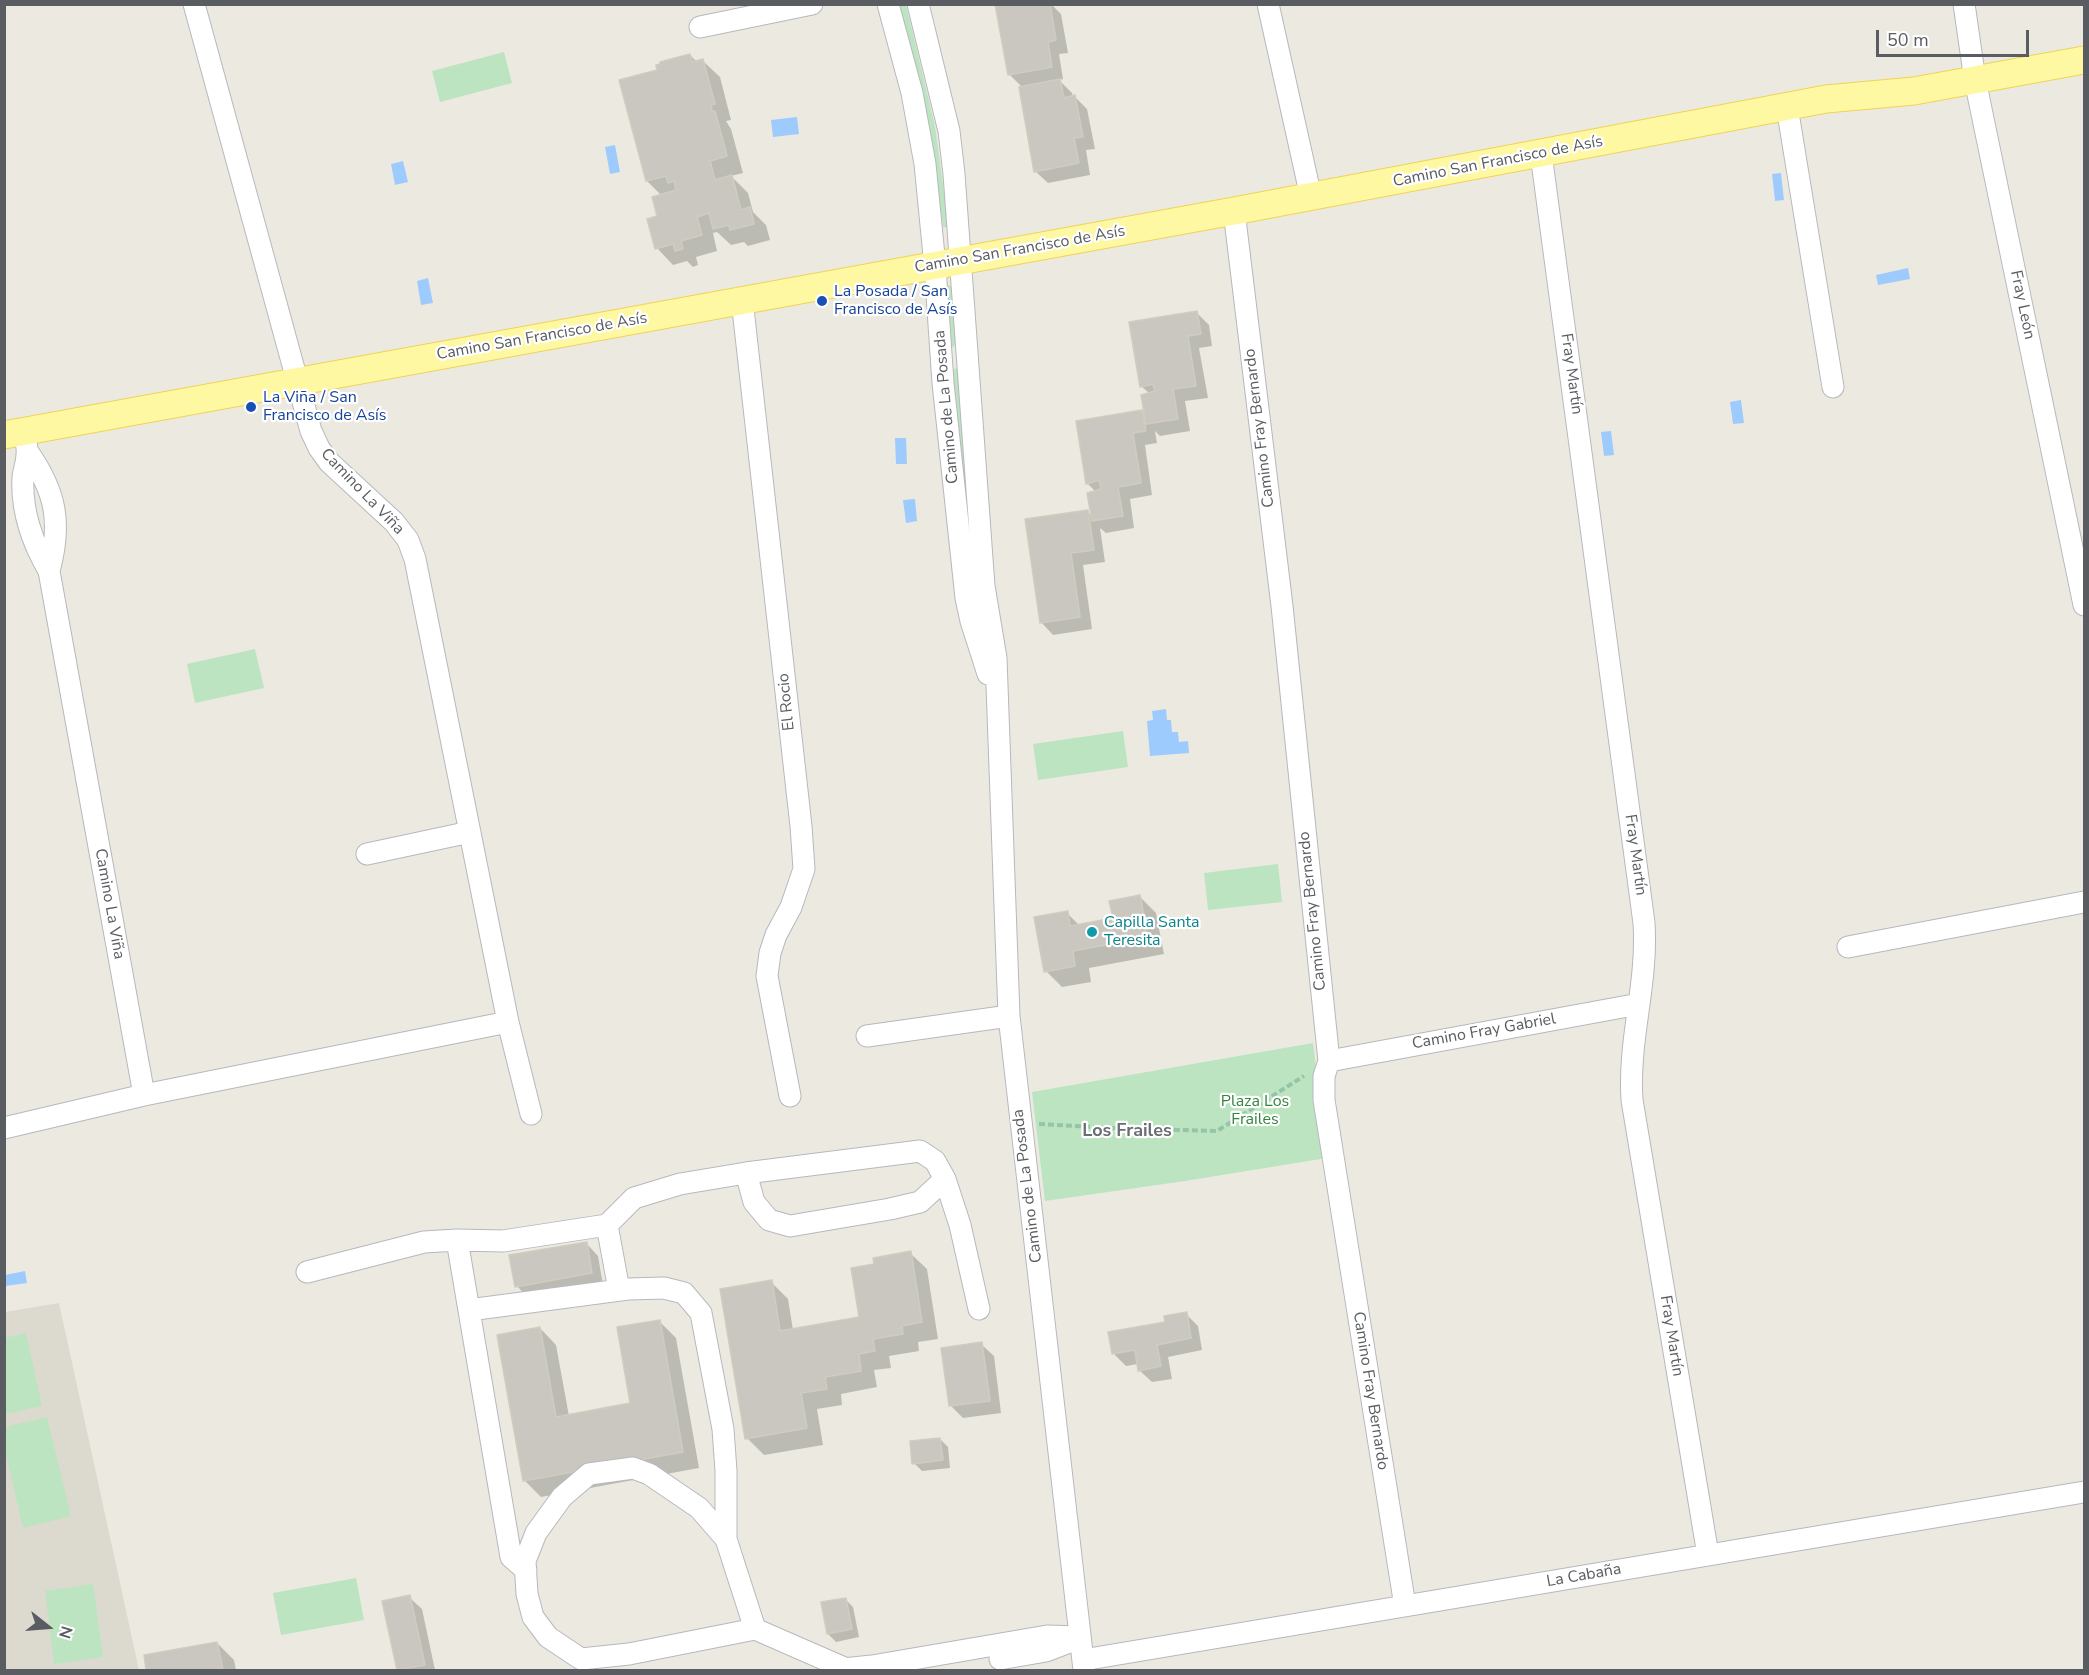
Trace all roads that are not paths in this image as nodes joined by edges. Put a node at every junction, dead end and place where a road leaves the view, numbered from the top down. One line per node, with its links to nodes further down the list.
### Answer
1 (194, 4): 17 (street, Camino La Viña)
2 (812, 4): 7 (street)
3 (888, 4): 14 (street, Camino de La Posada)
4 (918, 4): 14 (street, Camino de La Posada)
5 (1268, 4): 12 (street)
6 (1964, 4): 9 (street, Fray León)
7 (700, 27)
8 (2085, 60): 9 (main road, Camino San Francisco de Asís)
9 (1975, 80): 10 (main road, Camino San Francisco de Asís); 22 (street, Fray León)
10 (1787, 107): 11 (main road, Camino San Francisco de Asís); 19 (street)
11 (1541, 154): 12 (main road, Camino San Francisco de Asís); 28 (street, Fray Martín)
12 (1311, 197): 13 (main road, Camino San Francisco de Asís)
13 (1233, 211): 14 (main road, Camino San Francisco de Asís); 32 (street, Camino Fray Bernardo)
14 (947, 264): 15 (main road, Camino San Francisco de Asís); 16 (street, Camino de La Posada); 18 (street, Camino de La Posada)
15 (742, 300): 17 (main road, Camino San Francisco de Asís); 34 (street, El Rocio)
16 (970, 380): 18 (street); 23 (street, Camino de La Posada)
17 (298, 381): 20 (main road, Camino San Francisco de Asís); 24 (street, Camino La Viña)
18 (943, 383): 23 (street, Camino de La Posada)
19 (1833, 387)
20 (19, 439): 21 (street, Camino La Viña); 21 (street, Camino La Viña)
21 (49, 571): 33 (street, Camino La Viña)
22 (2085, 605)
23 (998, 700): 29 (street, Camino de La Posada)
24 (470, 832): 25 (street); 30 (street, Camino La Viña)
25 (367, 854)
26 (2085, 902): 27 (street)
27 (1848, 947)
28 (1639, 1004): 32 (street, Camino Fray Gabriel); 47 (street, Fray Martín)
29 (1010, 1016): 31 (street); 51 (street, Camino de La Posada)
30 (508, 1022): 33 (street); 35 (street, Camino La Viña)
31 (867, 1036)
32 (1329, 1061): 49 (street, Camino Fray Bernardo)
33 (144, 1095): 36 (street)
34 (790, 1096)
35 (531, 1114)
36 (4, 1128)
37 (746, 1173): 38 (street); 38 (street); 39 (street)
38 (945, 1179): 43 (street)
39 (607, 1225): 40 (street); 42 (street)
40 (457, 1240): 41 (street); 44 (street)
41 (307, 1272)
42 (619, 1290): 44 (street); 46 (street)
43 (979, 1309)
44 (469, 1310): 48 (street)
45 (2085, 1492): 47 (street, La Cabaña)
46 (726, 1539): 48 (street); 50 (street)
47 (1708, 1556): 49 (street, La Cabaña)
48 (526, 1570): 50 (street)
49 (1405, 1606): 52 (street, La Cabaña)
50 (755, 1629): 53 (street)
51 (1080, 1637): 52 (street, Camino de La Posada); 53 (street); 54 (street)
52 (1084, 1665)
53 (846, 1670)
54 (925, 1671)

